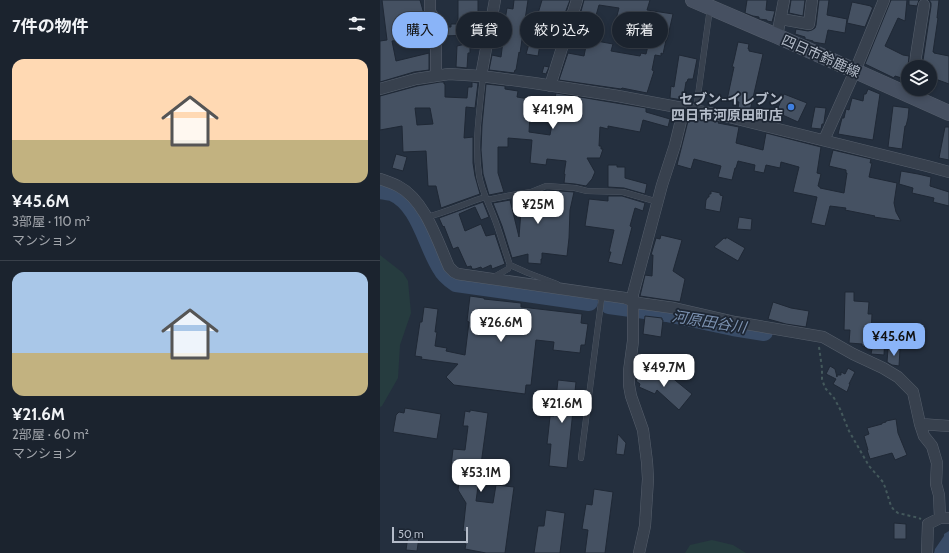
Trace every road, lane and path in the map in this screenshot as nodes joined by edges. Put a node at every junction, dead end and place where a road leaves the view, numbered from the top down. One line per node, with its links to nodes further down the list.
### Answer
1 (430, 0): 14 (street)
2 (495, 0): 15 (street)
3 (578, 0): 16 (street)
4 (693, 0): 8 (main road, 四日市鈴鹿線)
5 (784, 0): 10 (street)
6 (812, 0): 10 (street)
7 (884, 0): 13 (street)
8 (710, 4): 11 (main road, 四日市鈴鹿線); 21 (lane)
9 (924, 5): 12 (street)
10 (781, 18): 11 (street)
11 (777, 36): 13 (main road, 四日市鈴鹿線)
12 (916, 60)
13 (855, 71): 17 (main road, 四日市鈴鹿線); 23 (street)
14 (436, 75): 15 (street); 18 (street)
15 (482, 76): 16 (street); 26 (lane)
16 (550, 86): 20 (street)
17 (901, 88)
18 (380, 89)
19 (919, 96): 22 (main road, 四日市鈴鹿線)
20 (684, 108): 21 (street); 27 (street)
21 (696, 110): 23 (street)
22 (949, 113)
23 (824, 140): 24 (street)
24 (949, 172)
25 (380, 179): 28 (street)
26 (486, 199): 27 (lane); 28 (lane); 29 (lane)
27 (658, 202): 33 (street)
28 (427, 218): 30 (street)
29 (510, 265): 30 (lane); 31 (lane)
30 (490, 279): 31 (street)
31 (578, 292): 32 (street)
32 (602, 295): 33 (street); 37 (lane)
33 (633, 306): 34 (street); 40 (street)
34 (820, 336): 35 (street); 39 (path)
35 (920, 424): 36 (street); 38 (street)
36 (949, 426)
37 (581, 458)
38 (945, 518): 39 (street)
39 (928, 524): 41 (street)
40 (639, 553)
41 (927, 553)

